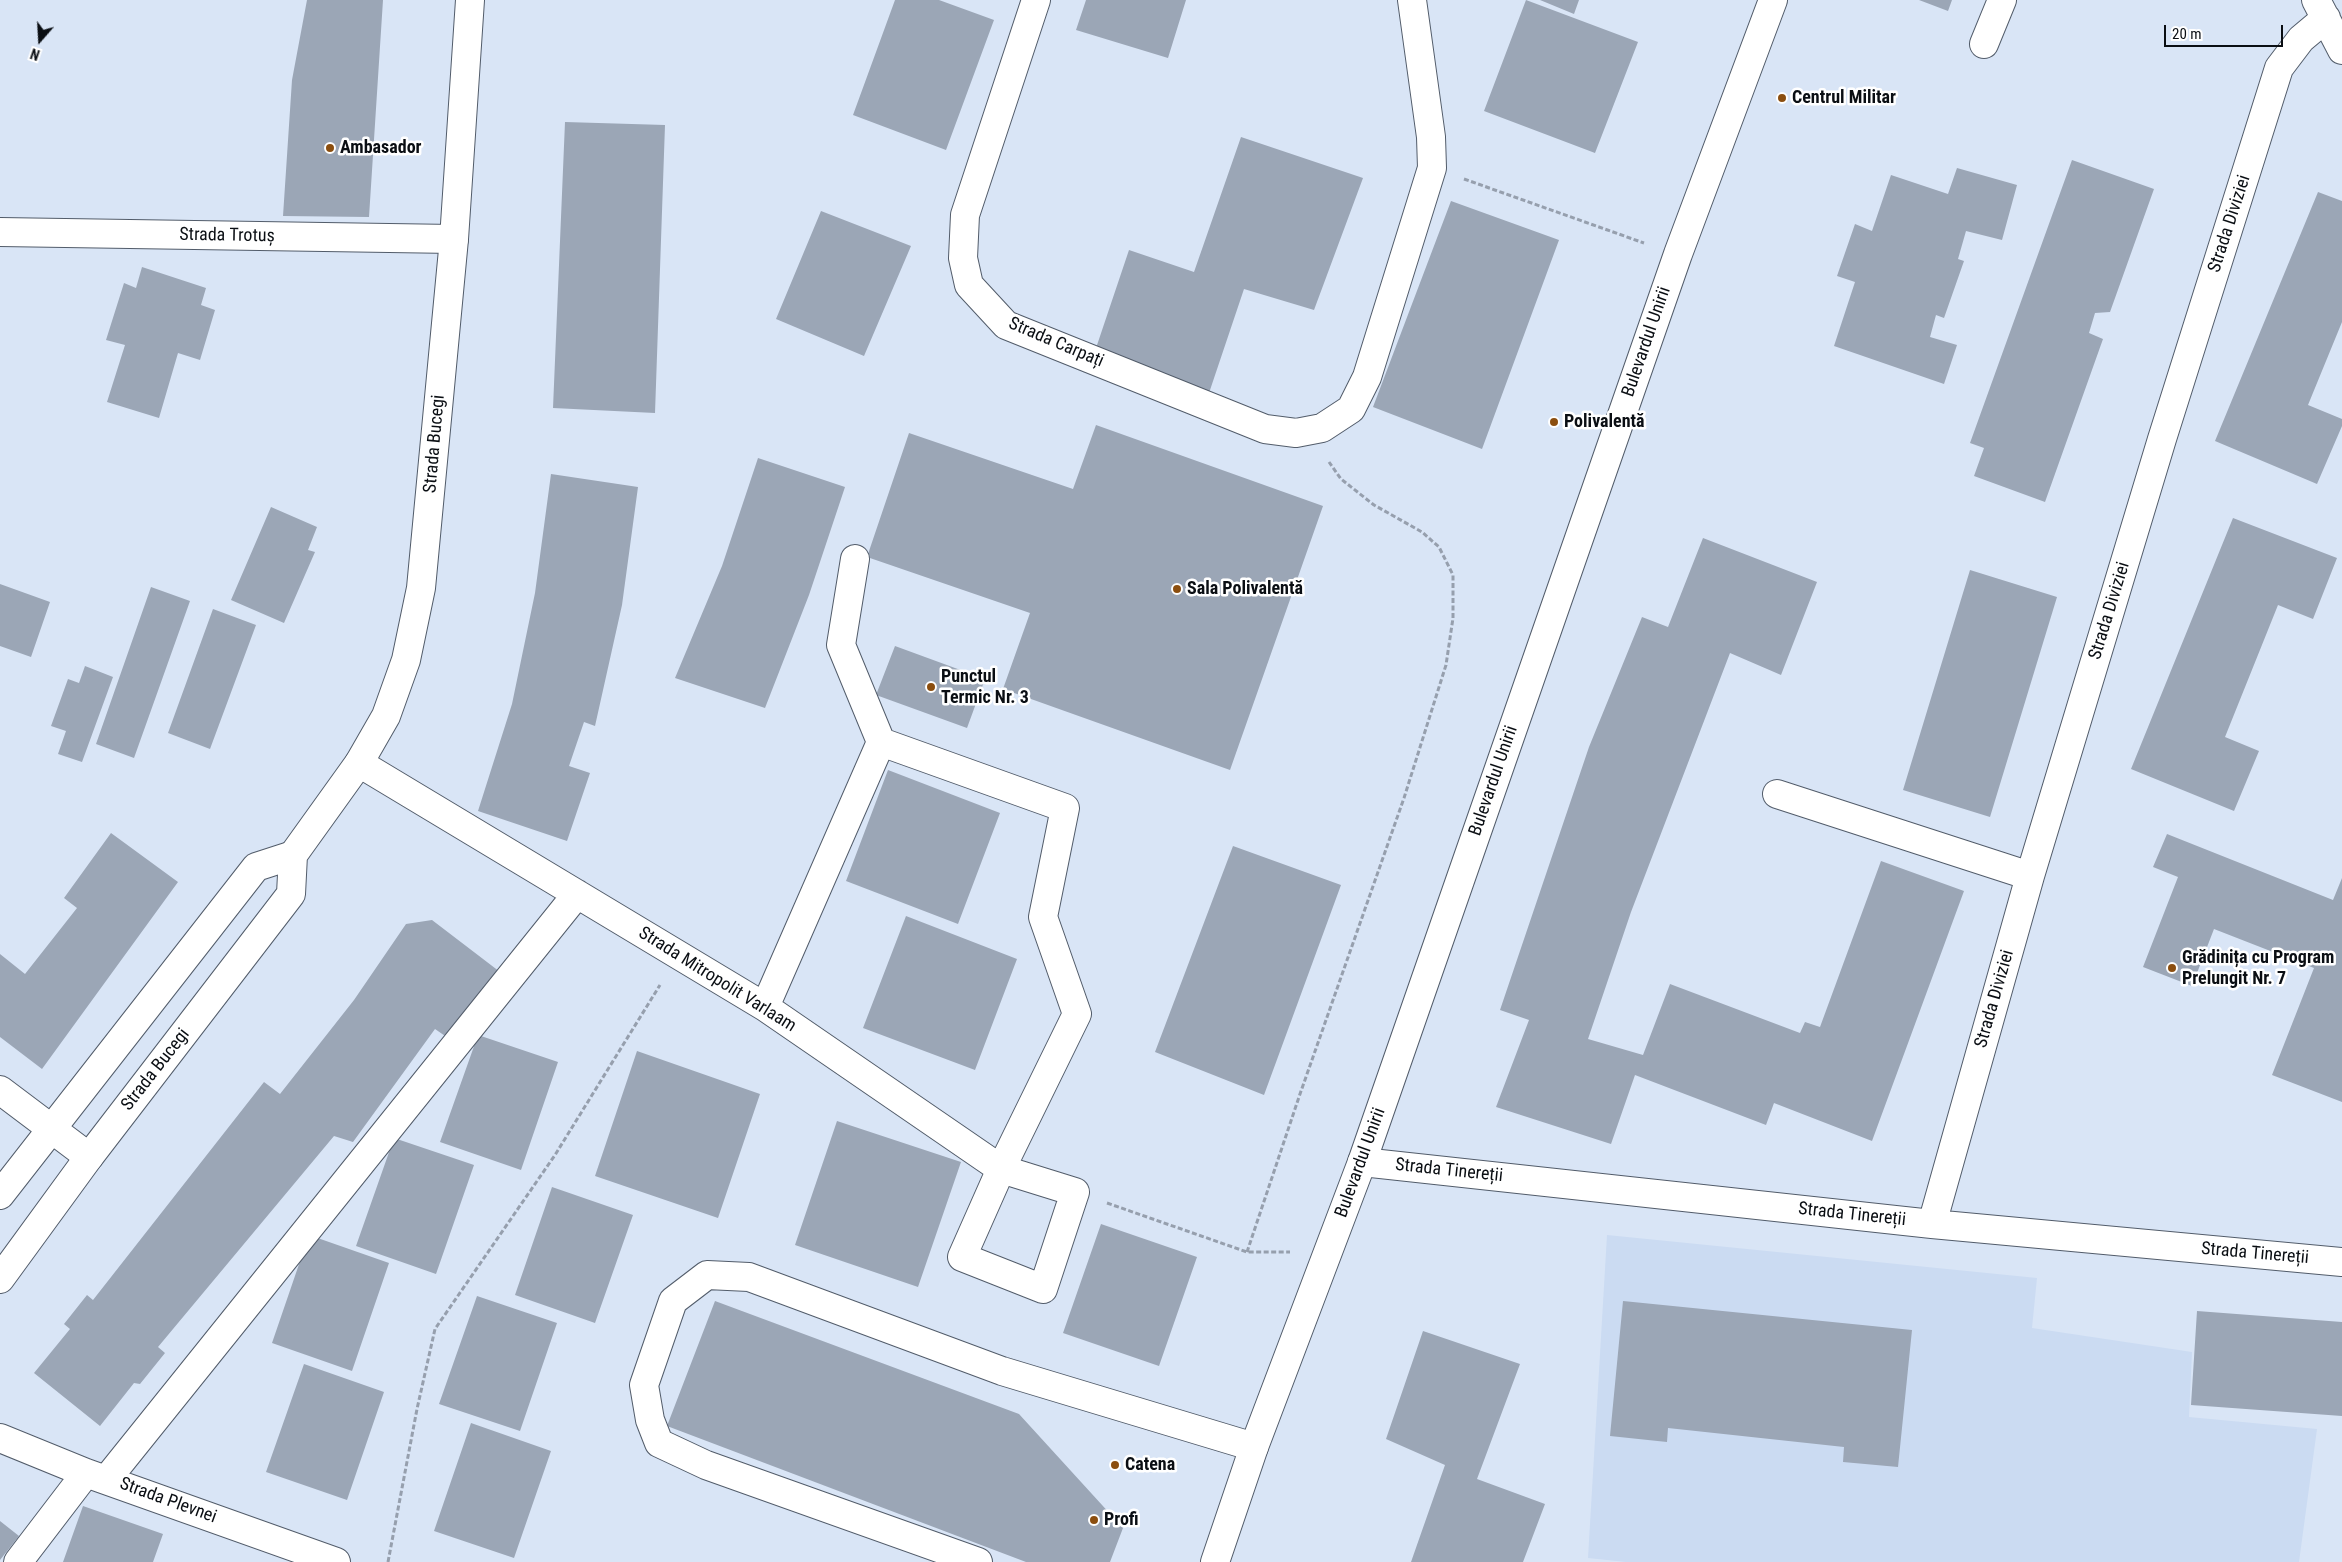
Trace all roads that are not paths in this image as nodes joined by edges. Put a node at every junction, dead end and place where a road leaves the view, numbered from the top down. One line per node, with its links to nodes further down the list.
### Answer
1 (470, 0): 10 (street, Strada Bucegi)
2 (1036, 0): 3 (street, Strada Carpați)
3 (1412, 0)
4 (1773, 0): 22 (street, Bulevardul Unirii)
5 (2002, 0): 7 (street)
6 (2321, 9): 8 (street); 16 (street, Strada Diviziei)
7 (1984, 44)
8 (2342, 50)
9 (0, 232): 10 (street, Strada Trotuș)
10 (454, 240): 13 (street, Strada Bucegi)
11 (855, 559): 12 (street)
12 (881, 742): 18 (street); 23 (street)
13 (359, 763): 15 (street, Strada Bucegi); 17 (street, Strada Mitropolit Varlaam)
14 (1777, 794): 16 (street)
15 (293, 855): 20 (street); 21 (street, Strada Bucegi)
16 (2030, 876): 25 (street, Strada Diviziei)
17 (577, 894): 18 (street, Strada Mitropolit Varlaam); 30 (street)
18 (765, 1007): 23 (street, Strada Mitropolit Varlaam)
19 (0, 1090): 20 (street)
20 (52, 1128): 21 (street); 24 (street)
21 (89, 1157): 27 (street, Strada Bucegi)
22 (1362, 1162): 25 (street, Strada Tinereții); 29 (street, Bulevardul Unirii)
23 (1001, 1169): 23 (street, Strada Mitropolit Varlaam)
24 (0, 1195)
25 (1932, 1224): 26 (street, Strada Tinereții)
26 (2342, 1262)
27 (0, 1280)
28 (0, 1438): 30 (street, Strada Plevnei)
29 (1254, 1447): 33 (street); 34 (street, Bulevardul Unirii)
30 (97, 1476): 31 (street); 32 (street, Strada Plevnei)
31 (18, 1562)
32 (336, 1562)
33 (978, 1562)
34 (1215, 1562)

